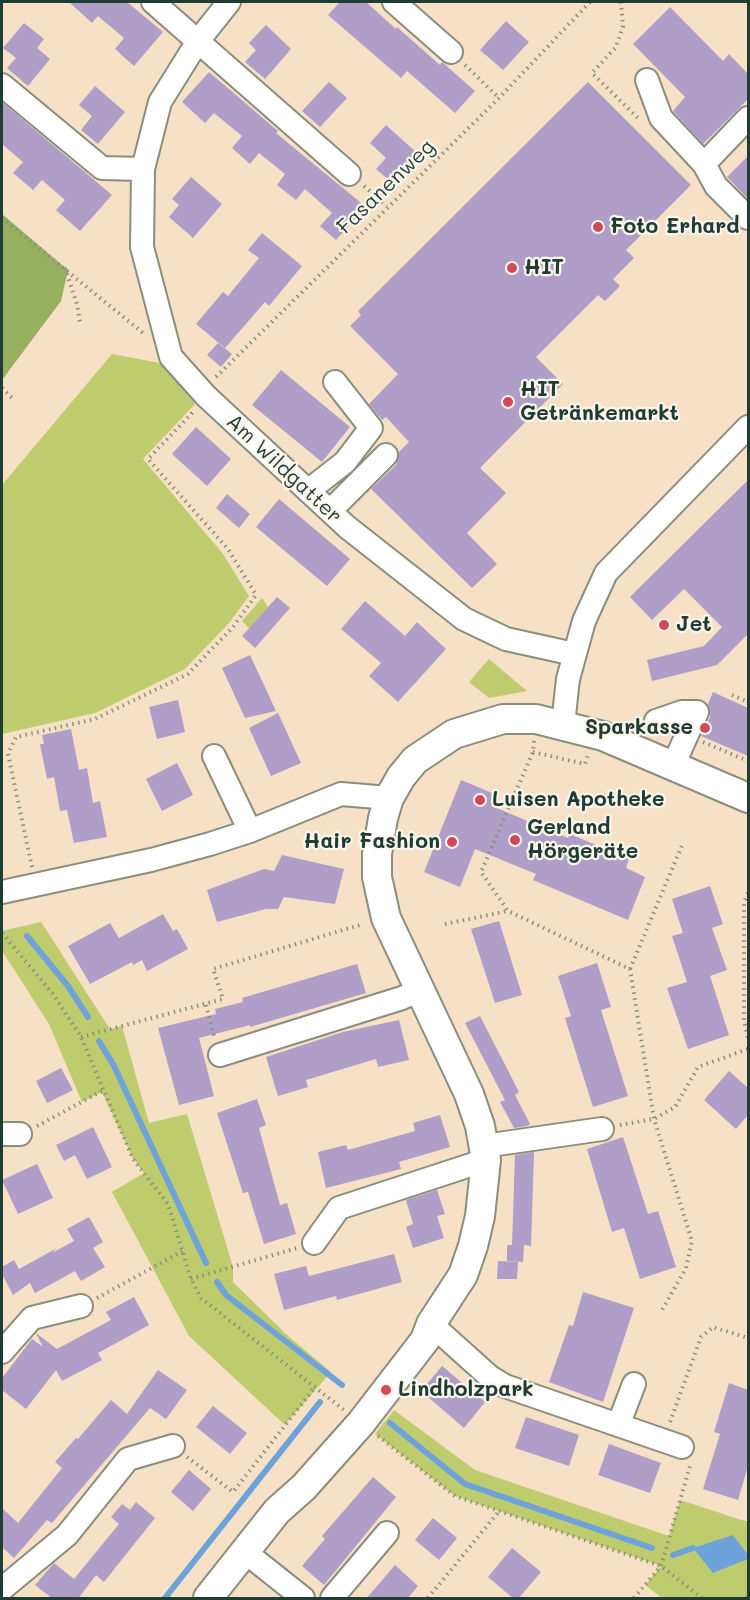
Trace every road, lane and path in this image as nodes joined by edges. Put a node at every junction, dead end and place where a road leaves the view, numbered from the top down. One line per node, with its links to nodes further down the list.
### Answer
1 (153, 2): 5 (street)
2 (229, 2): 5 (street, Am Wildgatter)
3 (394, 2): 6 (street)
4 (590, 2): 9 (path, Fasanenweg)
5 (198, 41): 12 (street, Am Wildgatter); 13 (street)
6 (451, 52): 9 (path)
7 (647, 80): 11 (street)
8 (2, 85): 12 (street)
9 (499, 98): 14 (path, Fasanenweg)
10 (748, 118): 11 (street)
11 (704, 164): 16 (street)
12 (142, 169): 22 (street, Am Wildgatter)
13 (350, 174): 14 (path)
14 (387, 206): 22 (path, Fasanenweg)
15 (2, 218): 17 (path)
16 (748, 218)
17 (65, 268): 18 (path); 19 (path)
18 (80, 322)
19 (144, 335)
20 (335, 382): 26 (street)
21 (2, 388): 23 (path)
22 (206, 396): 26 (street, Am Wildgatter); 42 (path, Fasanenweg)
23 (14, 399)
24 (748, 427): 28 (street)
25 (386, 455): 27 (street)
26 (308, 491): 27 (street, Am Wildgatter)
27 (330, 511): 28 (street, Am Wildgatter)
28 (574, 654): 32 (street)
29 (732, 695): 30 (path)
30 (748, 702)
31 (656, 721): 33 (street)
32 (563, 724): 37 (main road); 38 (main road)
33 (686, 735): 35 (path); 37 (street)
34 (214, 756): 40 (street)
35 (748, 761)
36 (585, 764): 45 (path)
37 (673, 765): 39 (main road)
38 (389, 798): 40 (street); 50 (main road)
39 (748, 798)
40 (250, 831): 42 (street)
41 (683, 843): 49 (path)
42 (34, 884): 43 (street)
43 (2, 892)
44 (748, 893): 53 (path)
45 (508, 911): 47 (path); 49 (path)
46 (368, 923): 51 (path)
47 (445, 924)
48 (2, 933): 52 (path)
49 (630, 969): 57 (path)
50 (418, 990): 55 (street); 60 (main road)
51 (206, 1005): 52 (path); 55 (path)
52 (81, 1037): 56 (path)
53 (748, 1038)
54 (748, 1049): 57 (path)
55 (220, 1054)
56 (102, 1091): 59 (path); 62 (path)
57 (654, 1119): 58 (path); 65 (path)
58 (602, 1129): 60 (street)
59 (11, 1134)
60 (485, 1153): 61 (street); 66 (main road)
61 (314, 1243): 63 (path)
62 (183, 1251): 63 (path); 64 (path)
63 (191, 1280): 70 (path)
64 (81, 1306): 68 (street)
65 (662, 1310)
66 (430, 1324): 72 (street); 78 (main road)
67 (748, 1338): 74 (path)
68 (2, 1352)
69 (634, 1384): 72 (street)
70 (315, 1387): 71 (path); 75 (path)
71 (336, 1405)
72 (619, 1423): 74 (street)
73 (375, 1434): 76 (path)
74 (673, 1443): 79 (path)
75 (173, 1446): 80 (street)
76 (500, 1510): 79 (path); 86 (path)
77 (387, 1533): 85 (street)
78 (245, 1552): 83 (main road); 84 (street)
79 (661, 1566): 87 (path); 88 (path)
80 (2, 1589)
81 (2, 1594): 82 (street)
82 (7, 1599)
83 (208, 1599)
84 (303, 1599)
85 (332, 1599)
86 (428, 1599)
87 (634, 1599)
88 (702, 1599)

